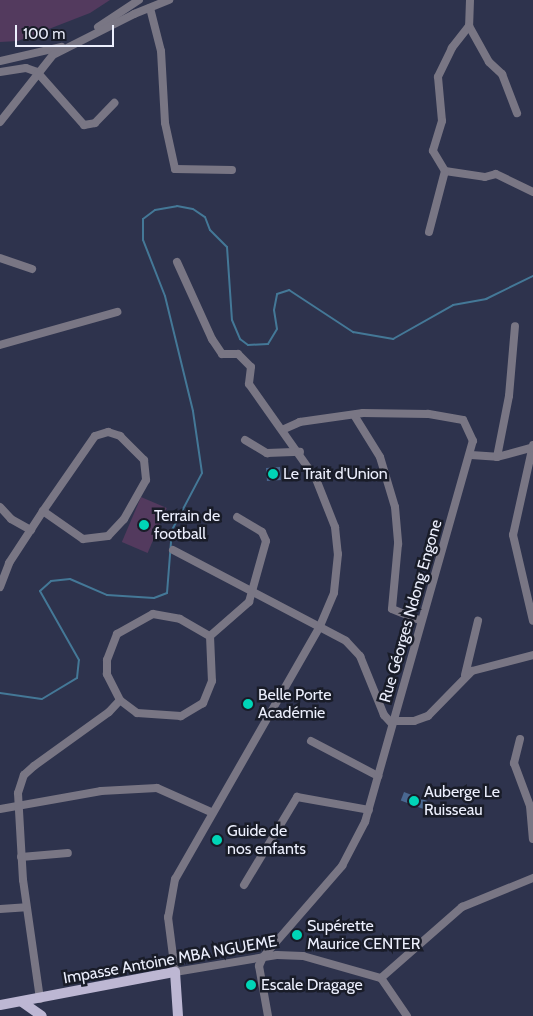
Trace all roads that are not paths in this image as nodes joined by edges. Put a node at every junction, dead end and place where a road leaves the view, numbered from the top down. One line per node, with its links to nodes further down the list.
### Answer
1 (139, 0): 6 (street)
2 (169, 0): 4 (street)
3 (470, 0): 5 (street)
4 (150, 8): 8 (street); 12 (street)
5 (470, 26): 10 (street); 13 (street)
6 (0, 61)
7 (0, 72): 8 (street)
8 (37, 72): 9 (street); 11 (street)
9 (114, 103)
10 (518, 113)
11 (0, 122)
12 (232, 170)
13 (445, 171): 14 (street); 15 (street)
14 (533, 192)
15 (429, 232)
16 (0, 258): 18 (street)
17 (177, 262): 23 (street)
18 (32, 269)
19 (117, 312): 21 (street)
20 (515, 326): 28 (street)
21 (0, 345)
22 (354, 414): 23 (street, Rue Géorges Ndong Engone); 27 (street, Rue Géorges Ndong Engone); 36 (street)
23 (284, 429): 26 (street)
24 (245, 440): 26 (street)
25 (532, 447): 28 (street); 38 (street)
26 (300, 452): 39 (street)
27 (471, 455): 28 (street); 36 (street, Rue Géorges Ndong Engone)
28 (497, 457)
29 (0, 507): 32 (street)
30 (43, 511): 30 (street); 32 (street)
31 (238, 518): 35 (street)
32 (31, 530): 34 (street)
33 (173, 550): 35 (street)
34 (0, 587)
35 (254, 594): 39 (street); 40 (street)
36 (421, 621): 44 (street, Rue Géorges Ndong Engone)
37 (478, 621): 42 (street)
38 (533, 621)
39 (319, 628): 44 (street); 51 (street)
40 (210, 636): 43 (street); 43 (street)
41 (533, 655): 42 (street)
42 (465, 675): 44 (street)
43 (120, 700): 48 (street)
44 (392, 723): 47 (street, Rue Géorges Ndong Engone)
45 (520, 739): 52 (street)
46 (311, 741): 47 (street)
47 (378, 776): 50 (street, Rue Géorges Ndong Engone)
48 (18, 804): 49 (street); 51 (street); 54 (street)
49 (0, 809)
50 (369, 810): 56 (street); 59 (street, Rue Géorges Ndong Engone)
51 (211, 812): 60 (street)
52 (533, 839)
53 (68, 853): 54 (street)
54 (21, 857): 57 (street)
55 (533, 878): 61 (street)
56 (244, 885)
57 (26, 907): 58 (street); 62 (street)
58 (0, 909)
59 (263, 957): 60 (street, Impasse Antoine MBA NGUEME); 61 (street, Impasse Antoine MBA NGUEME); 67 (street)
60 (175, 972): 62 (main road, Impasse Antoine MBA NGUEME); 66 (main road)
61 (381, 978): 68 (street)
62 (40, 999): 63 (main road, Impasse Antoine MBA NGUEME)
63 (22, 1002): 64 (main road, Impasse Antoine MBA NGUEME); 65 (main road)
64 (0, 1005)
65 (42, 1016)
66 (178, 1016)
67 (268, 1016)
68 (407, 1016)

